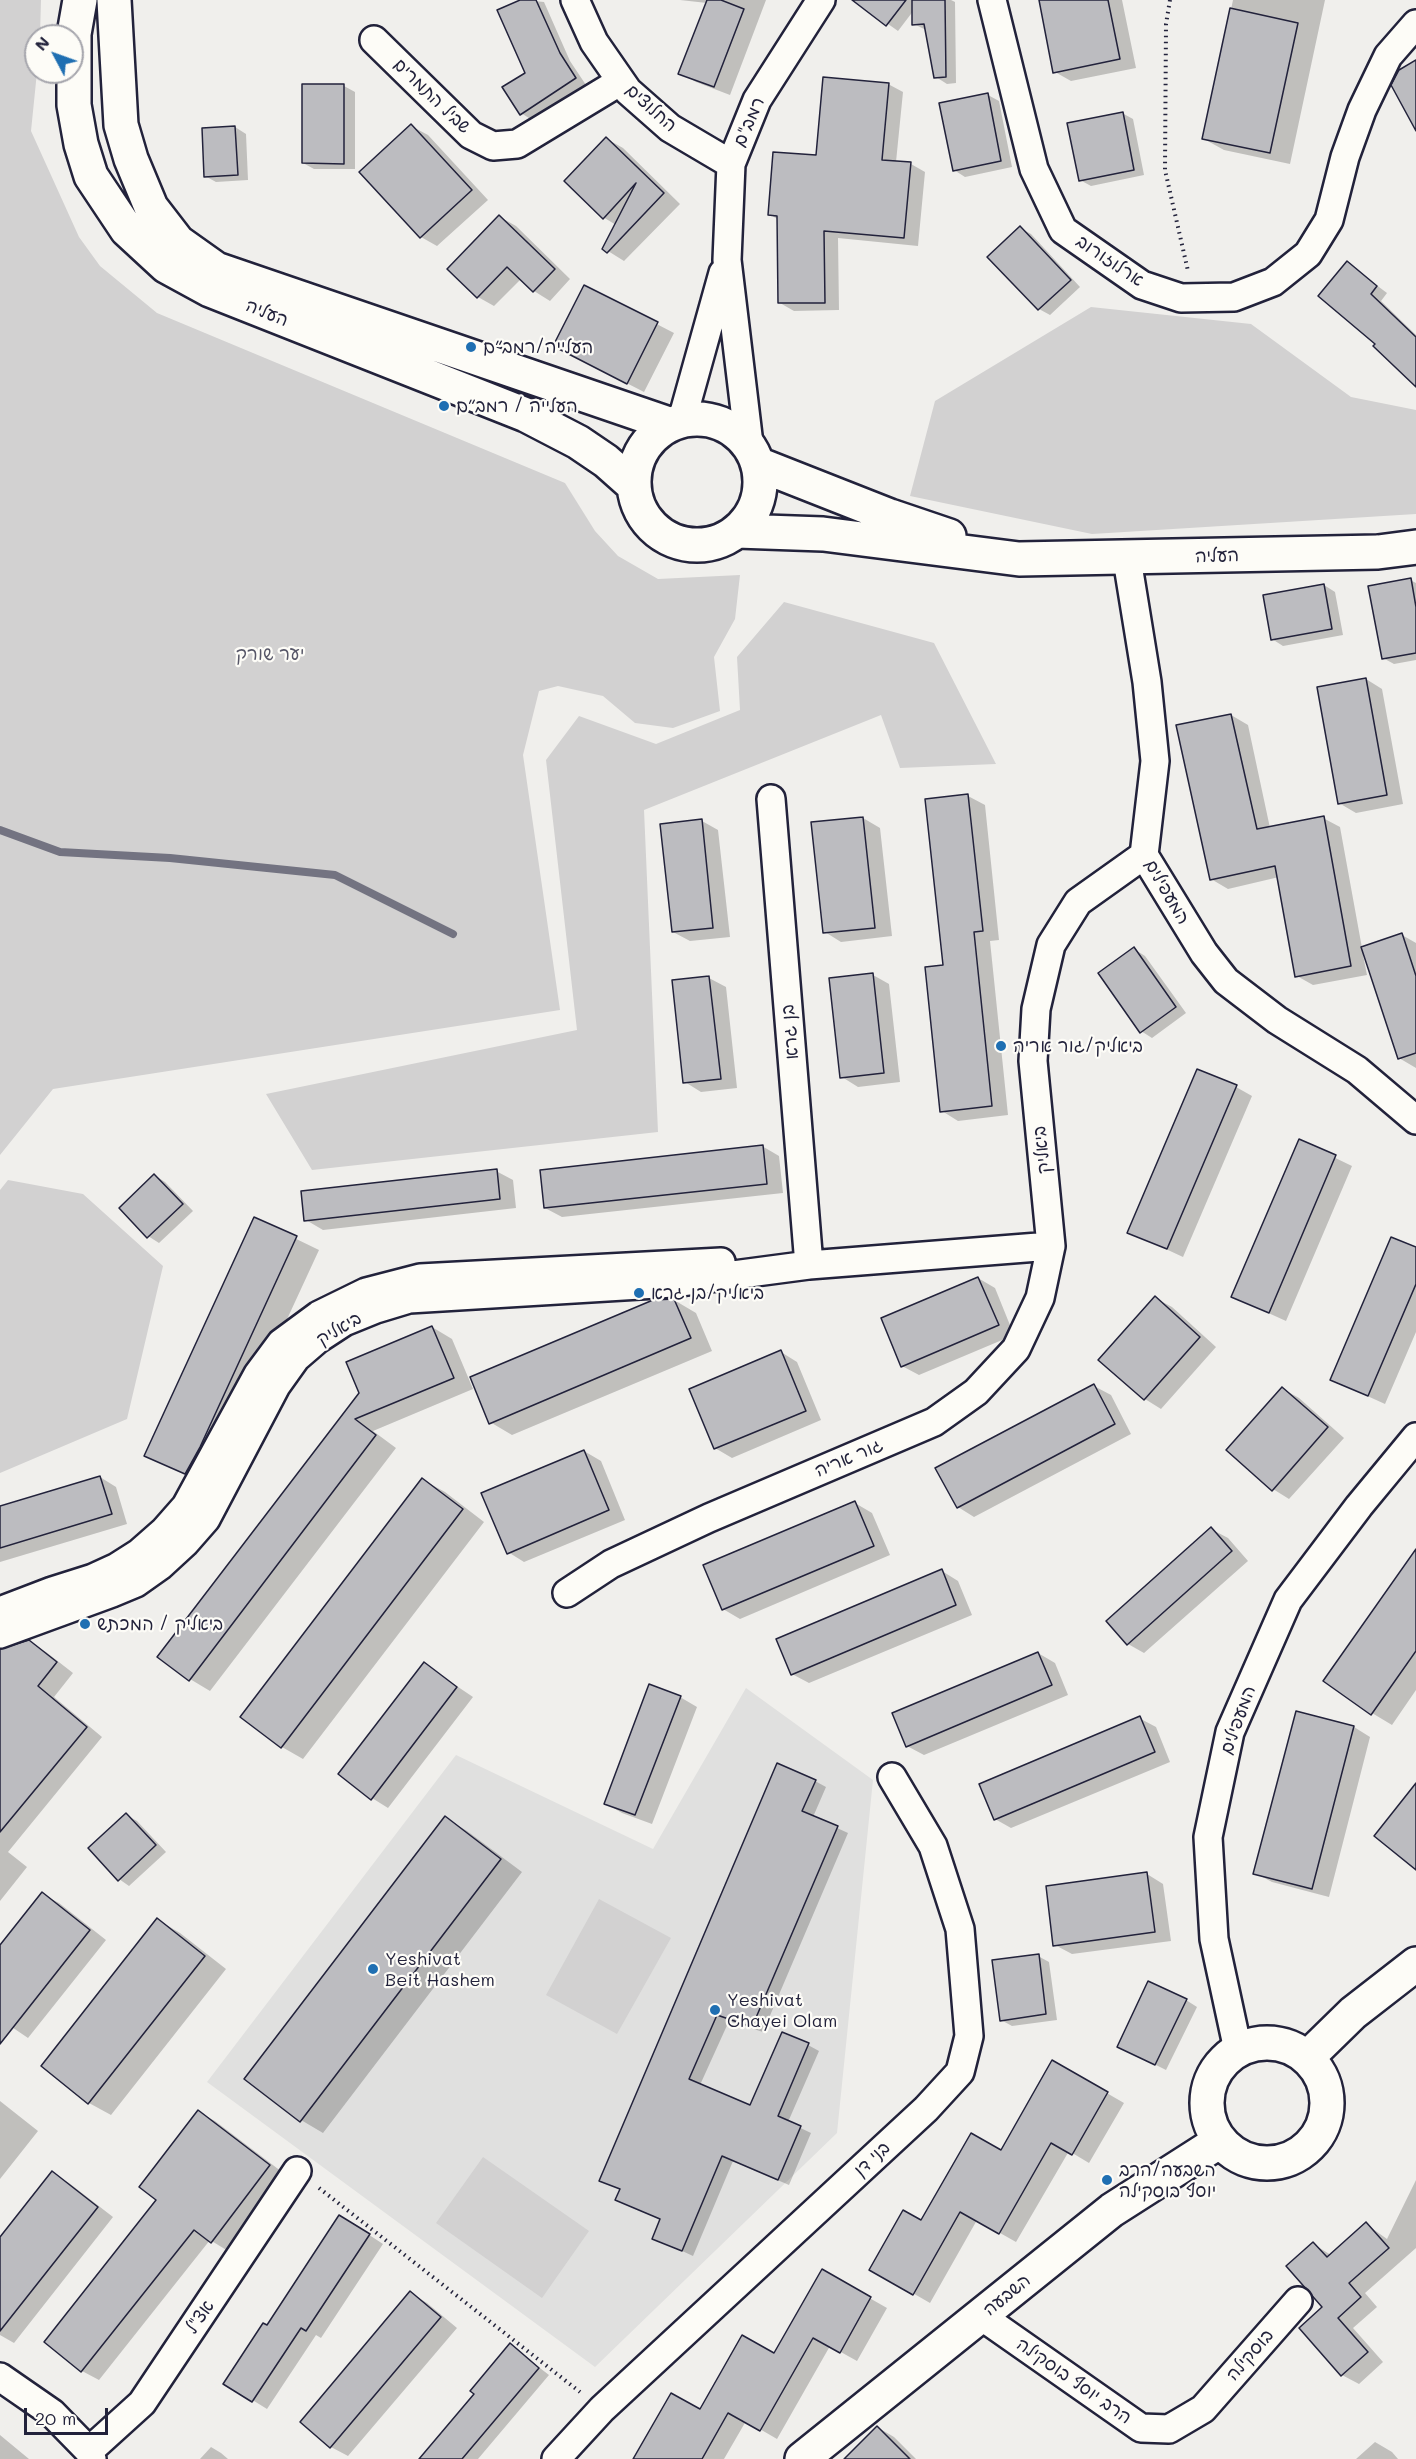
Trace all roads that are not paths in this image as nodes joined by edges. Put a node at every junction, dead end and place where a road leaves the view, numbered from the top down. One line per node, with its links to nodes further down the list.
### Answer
1 (80, 0): 13 (main road, העליה)
2 (114, 0): 11 (main road, העליה)
3 (575, 0): 8 (street, החלוצים)
4 (821, 0): 9 (street, רמב"ם)
5 (992, 0): 6 (street, ארלוזורוב)
6 (1416, 24)
7 (374, 40): 8 (street, שביל התמרים)
8 (621, 81): 9 (street, החלוצים)
9 (731, 164): 10 (street, רמב"ם)
10 (727, 260): 11 (street, רמב"ם); 12 (street, רמב"ם)
11 (675, 422): 12 (main road); 13 (main road)
12 (753, 454): 14 (main road); 17 (main road, העליה)
13 (633, 485): 14 (main road)
14 (737, 531): 17 (main road, העליה)
15 (1416, 547): 16 (main road, העליה)
16 (1127, 558): 17 (main road, העליה); 19 (street, המעפילים)
17 (1019, 559)
18 (771, 799): 22 (street, בן גרא)
19 (1144, 855): 20 (street, המעפילים); 21 (street, ביאליק)
20 (1416, 1120)
21 (1051, 1246): 22 (street, ביאליק); 24 (street, גור אריה)
22 (809, 1265): 25 (street, ביאליק); 26 (street, ביאליק)
23 (1416, 1437): 29 (street, המעפילים)
24 (567, 1593)
25 (0, 1611)
26 (0, 1634)
27 (892, 1777): 38 (street, בני דן)
28 (1416, 1964): 30 (main road)
29 (1238, 2050): 30 (main road); 31 (main road)
30 (1308, 2057): 31 (main road)
31 (1220, 2141): 34 (main road, השבעה)
32 (297, 2172): 37 (street, אצ"ל)
33 (1298, 2301): 36 (street, בוסקילה)
34 (981, 2316): 36 (street, הרב יוסף בוסקילה); 39 (main road, השבעה)
35 (0, 2377): 37 (street)
36 (1203, 2409)
37 (90, 2455)
38 (556, 2459)
39 (802, 2459)

